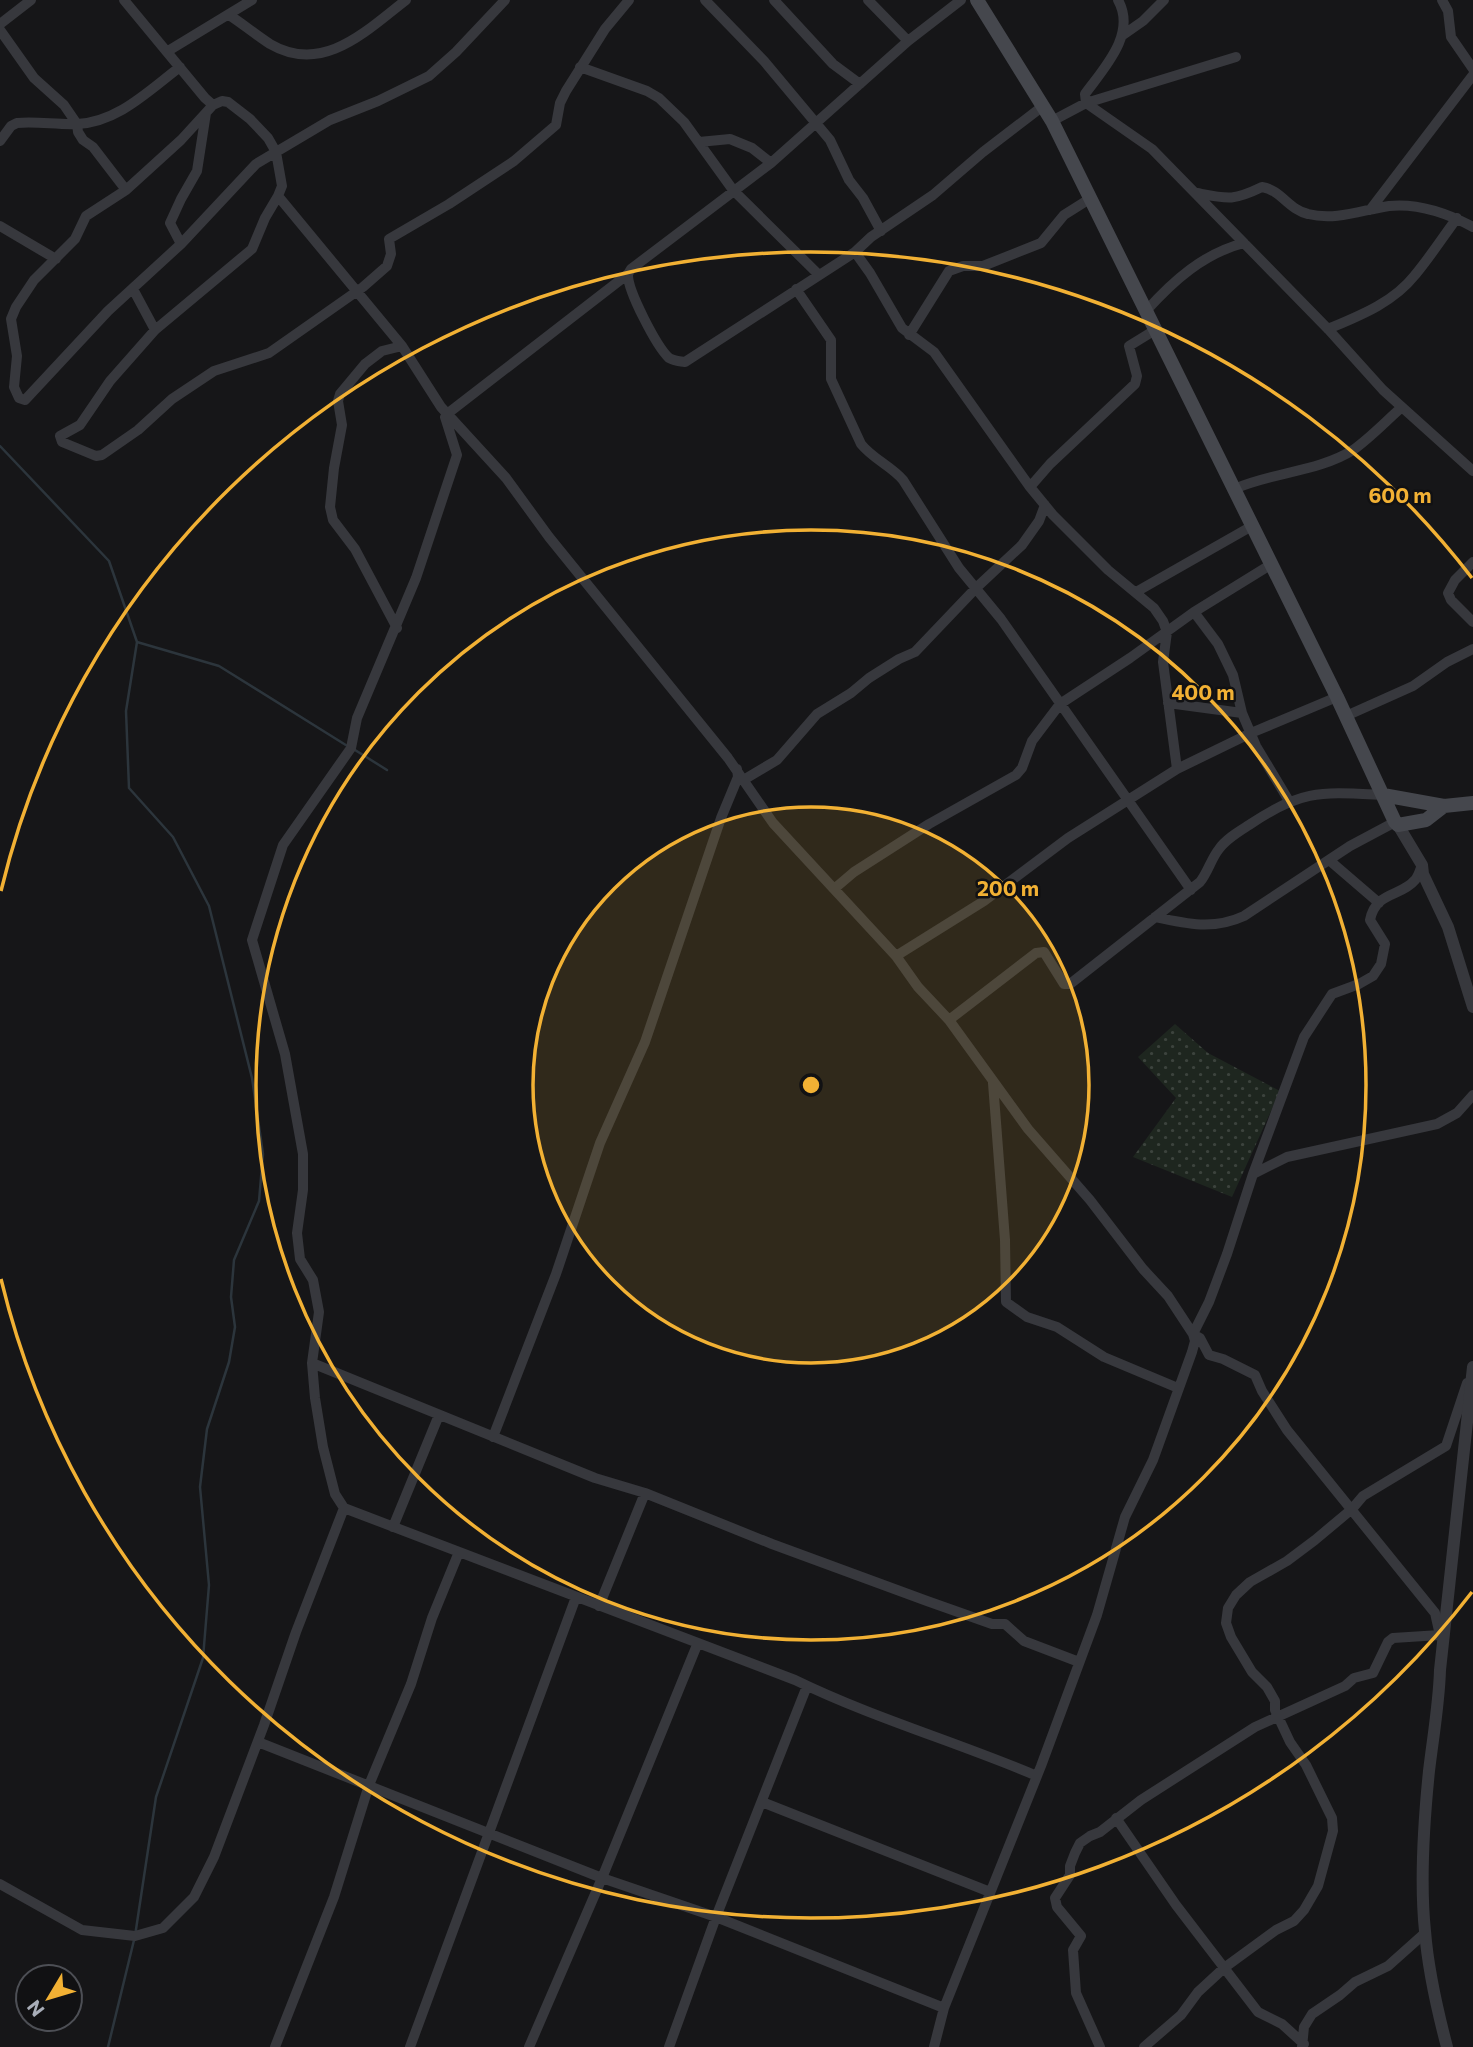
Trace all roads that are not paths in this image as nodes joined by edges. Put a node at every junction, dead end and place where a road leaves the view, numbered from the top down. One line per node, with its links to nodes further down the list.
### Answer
1 (31, 0): 16 (street)
2 (124, 0): 20 (street)
3 (252, 0): 15 (street)
4 (405, 0): 15 (street)
5 (505, 0): 35 (street)
6 (629, 0): 23 (street)
7 (705, 0): 32 (street)
8 (774, 0): 26 (street)
9 (868, 0): 19 (street)
10 (961, 0): 19 (street)
11 (977, 0): 28 (main road)
12 (1164, 0): 18 (street)
13 (1442, 0): 24 (street)
14 (1121, 2): 18 (street)
15 (229, 15): 20 (street)
16 (0, 24)
17 (0, 30): 31 (street)
18 (1123, 35): 27 (street)
19 (908, 41): 26 (street)
20 (168, 51): 22 (street)
21 (1236, 57): 27 (street)
22 (180, 67): 29 (street); 31 (street)
23 (580, 68): 34 (street); 55 (street)
24 (1473, 69)
25 (1473, 75): 42 (street)
26 (860, 84): 32 (street)
27 (1086, 103): 30 (street); 39 (street)
28 (1044, 106): 30 (main road); 46 (street)
29 (209, 109): 35 (street); 37 (street); 48 (street)
30 (1052, 121): 41 (main road)
31 (77, 124): 33 (street); 37 (street)
32 (816, 124): 36 (street); 46 (street)
33 (0, 141)
34 (699, 142): 36 (street); 38 (street)
35 (276, 152): 40 (street); 48 (street)
36 (771, 163): 38 (street)
37 (126, 190): 50 (street)
38 (733, 190): 51 (street); 52 (street)
39 (1196, 193): 42 (street); 47 (street)
40 (278, 196): 55 (street); 58 (street)
41 (1091, 198): 56 (main road); 60 (street)
42 (1370, 210): 43 (street)
43 (1457, 218): 45 (street); 57 (street)
44 (0, 226): 50 (street)
45 (1473, 227)
46 (881, 231): 49 (street)
47 (1244, 243): 56 (street); 57 (street)
48 (181, 244): 53 (street)
49 (855, 252): 52 (street); 60 (street)
50 (56, 259): 53 (street)
51 (628, 274): 54 (street); 63 (street)
52 (820, 275): 54 (street)
53 (133, 289): 58 (street)
54 (796, 289): 71 (street)
55 (355, 290): 58 (street); 61 (street)
56 (1146, 311): 59 (main road)
57 (1328, 329): 62 (street)
58 (155, 330)
59 (1155, 330): 65 (street); 66 (main road)
60 (909, 335): 65 (street)
61 (402, 346): 63 (street); 75 (street)
62 (1402, 407): 64 (street); 66 (street)
63 (444, 411): 75 (street); 84 (street)
64 (1473, 471)
65 (1030, 487): 67 (street)
66 (1234, 489): 68 (main road)
67 (1045, 505): 71 (street); 72 (street)
68 (1252, 526): 70 (main road); 72 (street)
69 (1473, 562): 74 (street)
70 (1270, 565): 73 (street); 78 (main road)
71 (976, 588): 80 (street); 86 (street)
72 (1136, 592): 76 (street)
73 (1194, 612): 76 (street); 81 (street)
74 (1473, 622)
75 (397, 628): 106 (street)
76 (1167, 632): 79 (street); 80 (street)
77 (1473, 649): 82 (street)
78 (1337, 697): 82 (main road); 83 (street)
79 (1168, 703): 81 (street); 85 (street)
80 (1060, 704): 88 (street); 95 (street)
81 (1242, 713): 83 (street)
82 (1346, 716): 87 (main road)
83 (1251, 733): 85 (street); 89 (street)
84 (737, 769): 86 (street); 110 (street)
85 (1177, 769): 88 (street)
86 (745, 779): 95 (street)
87 (1383, 795): 89 (street); 91 (main road); 92 (main road)
88 (1127, 801): 96 (street); 99 (street)
89 (1289, 801): 96 (street)
90 (1473, 803): 91 (main road)
91 (1444, 806): 92 (main road)
92 (1397, 823): 93 (street); 94 (street)
93 (1329, 860): 97 (street); 98 (street)
94 (1422, 865): 97 (street); 100 (street)
95 (834, 889): 99 (street)
96 (1191, 890): 98 (street)
97 (1379, 902): 104 (street)
98 (1155, 917): 101 (street)
99 (896, 956): 101 (street)
100 (1473, 1007)
101 (949, 1020): 102 (street)
102 (993, 1083): 105 (street); 108 (street)
103 (1473, 1095): 104 (street)
104 (1252, 1174): 105 (street)
105 (1193, 1334): 108 (street); 113 (street)
106 (312, 1363): 109 (street); 112 (street)
107 (1473, 1367): 113 (street); 118 (street)
108 (1178, 1388): 120 (street)
109 (439, 1415): 110 (street); 114 (street)
110 (493, 1437): 111 (street)
111 (645, 1493): 117 (street); 120 (street)
112 (344, 1508): 114 (street); 123 (street)
113 (1352, 1509): 118 (street); 122 (street)
114 (393, 1527): 115 (street)
115 (459, 1552): 116 (street); 125 (street)
116 (576, 1597): 117 (street); 128 (street)
117 (599, 1606): 119 (street)
118 (1443, 1634): 122 (street); 133 (street)
119 (697, 1645): 121 (street); 129 (street)
120 (1079, 1662): 124 (street)
121 (807, 1686): 124 (street); 126 (street)
122 (1279, 1715): 127 (street); 134 (street)
123 (258, 1742): 125 (street); 130 (street)
124 (1037, 1776): 131 (street)
125 (369, 1785): 128 (street); 138 (street)
126 (762, 1802): 131 (street); 132 (street)
127 (1116, 1818): 134 (street); 142 (street)
128 (489, 1832): 129 (street); 139 (street)
129 (602, 1878): 132 (street); 140 (street)
130 (0, 1884)
131 (990, 1892): 135 (street)
132 (716, 1917): 135 (street); 137 (street)
133 (1425, 1933): 136 (street); 144 (street)
134 (1224, 1968): 136 (street); 143 (street)
135 (944, 2008): 141 (street)
136 (1303, 2045)
137 (671, 2046)
138 (275, 2047)
139 (410, 2047)
140 (529, 2047)
141 (934, 2047)
142 (1100, 2047)
143 (1143, 2047)
144 (1447, 2047)

